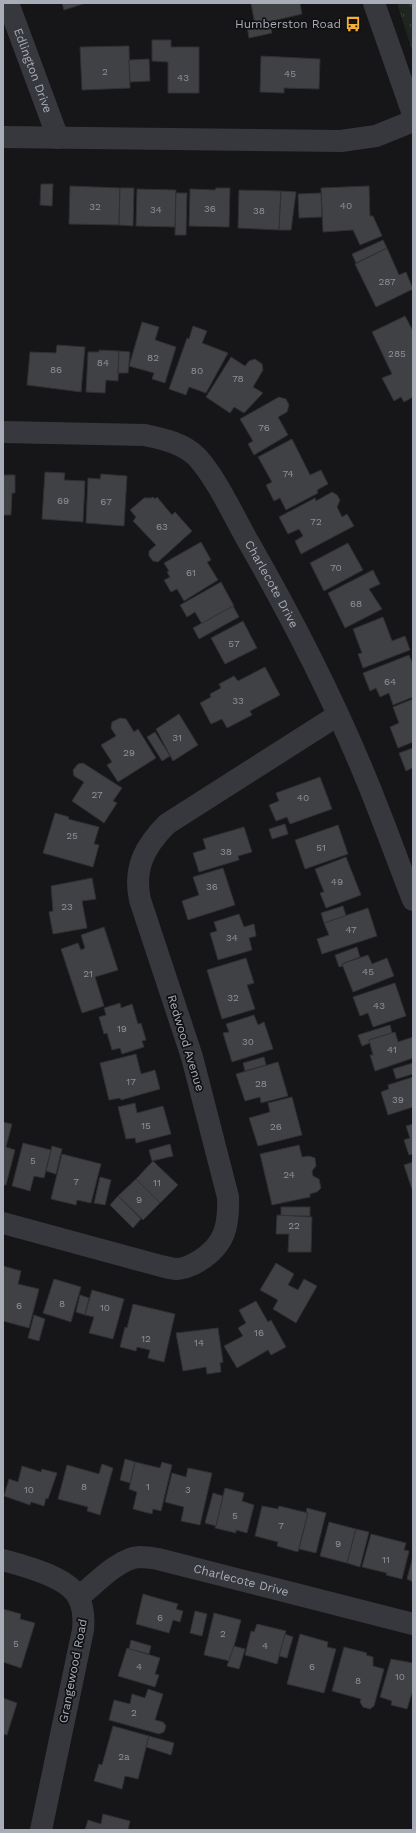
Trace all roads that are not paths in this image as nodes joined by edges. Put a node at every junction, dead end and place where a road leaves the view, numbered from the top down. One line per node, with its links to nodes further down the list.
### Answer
1 (8, 3): 6 (street, Edlington Drive)
2 (374, 3): 3 (street)
3 (413, 114)
4 (413, 121): 6 (street)
5 (3, 137): 6 (street)
6 (58, 138)
7 (3, 432): 8 (street, Charlecote Drive)
8 (338, 715): 9 (street, Charlecote Drive); 10 (street, Redwood Avenue)
9 (413, 900)
10 (3, 1223)
11 (3, 1560): 12 (street)
12 (79, 1597): 13 (street, Charlecote Drive); 14 (street, Grangewood Road)
13 (413, 1624)
14 (41, 1830)

